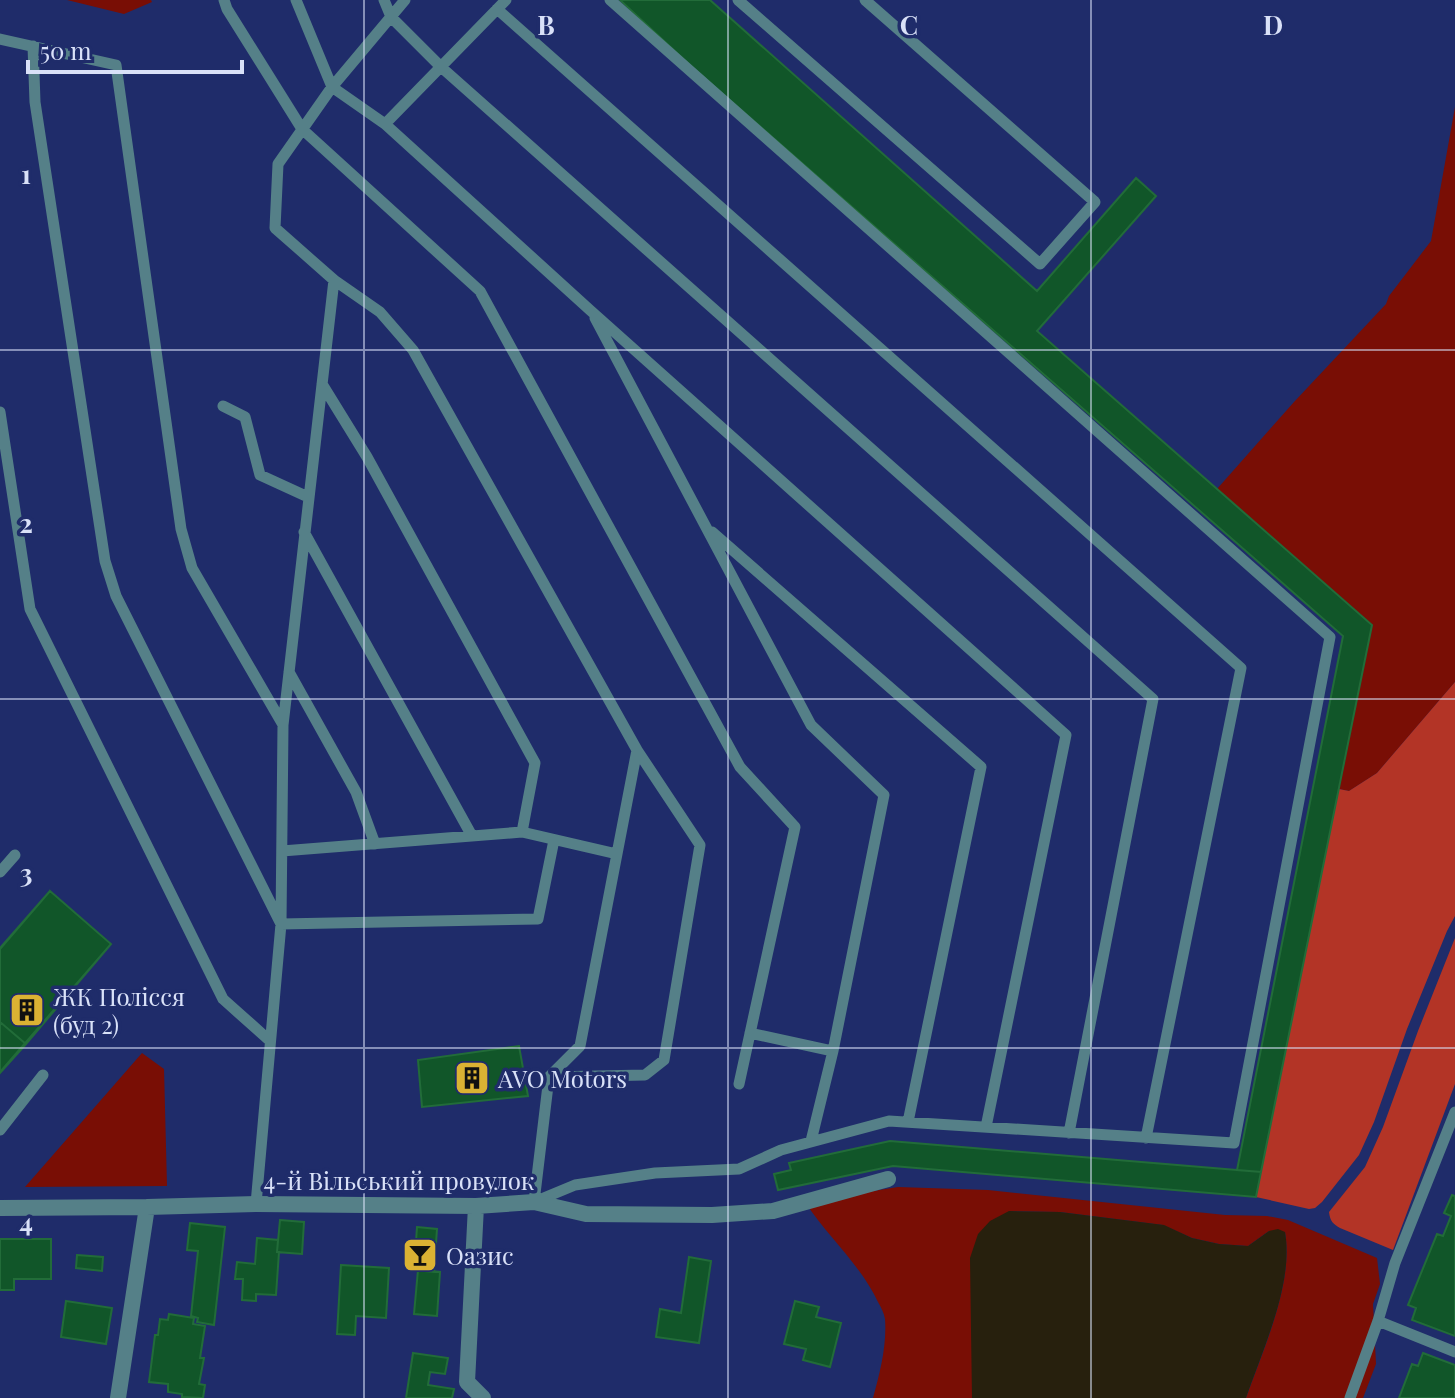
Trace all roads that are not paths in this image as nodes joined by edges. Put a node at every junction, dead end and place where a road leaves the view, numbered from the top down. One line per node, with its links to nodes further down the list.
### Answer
1 (224, 0): 15 (lane)
2 (296, 0): 13 (lane)
3 (384, 0): 9 (lane)
4 (405, 0): 9 (lane)
5 (610, 0): 47 (lane)
6 (738, 0): 7 (lane)
7 (865, 0)
8 (502, 4): 12 (lane); 47 (lane)
9 (391, 17): 12 (lane); 13 (lane)
10 (0, 39): 11 (lane)
11 (33, 46): 25 (lane); 35 (lane)
12 (441, 67): 14 (lane); 46 (lane)
13 (332, 87): 14 (lane); 15 (lane)
14 (385, 124): 17 (lane)
15 (302, 129): 16 (lane); 36 (lane)
16 (334, 280): 18 (lane); 26 (lane)
17 (591, 311): 22 (lane); 44 (lane)
18 (322, 383): 21 (lane); 27 (lane)
19 (223, 406): 21 (lane)
20 (0, 412): 37 (lane)
21 (308, 497): 23 (lane)
22 (705, 526): 38 (lane); 43 (lane)
23 (304, 531): 24 (lane); 28 (lane)
24 (289, 672): 25 (lane); 30 (lane)
25 (283, 725): 31 (lane)
26 (637, 750): 32 (lane); 40 (lane)
27 (522, 832): 28 (lane); 29 (lane)
28 (472, 836): 30 (lane)
29 (554, 840): 32 (lane); 35 (lane)
30 (375, 844): 31 (lane)
31 (282, 851): 35 (lane)
32 (617, 854): 40 (lane)
33 (15, 855): 34 (lane)
34 (0, 872)
35 (281, 924): 37 (lane)
36 (750, 1033): 38 (lane); 41 (lane)
37 (270, 1041): 51 (lane)
38 (833, 1051): 48 (lane)
39 (43, 1075): 45 (lane)
40 (549, 1077): 50 (lane)
41 (739, 1084)
42 (1455, 1112): 55 (lane)
43 (908, 1122): 44 (lane); 48 (lane)
44 (986, 1127): 46 (lane)
45 (0, 1130)
46 (1069, 1133): 47 (lane)
47 (1146, 1138)
48 (811, 1141): 50 (lane)
49 (888, 1179): 50 (street, 4-й Вільський провулок)
50 (534, 1202): 52 (street, 4-й Вільський провулок)
51 (256, 1204): 52 (street, 4-й Вільський провулок); 53 (street, 4-й Вільський провулок)
52 (476, 1206): 58 (street)
53 (147, 1207): 54 (street, 4-й Вільський провулок); 57 (street)
54 (0, 1208)
55 (1378, 1321): 56 (lane); 59 (lane)
56 (1455, 1352)
57 (118, 1398)
58 (483, 1398)
59 (1350, 1398)

